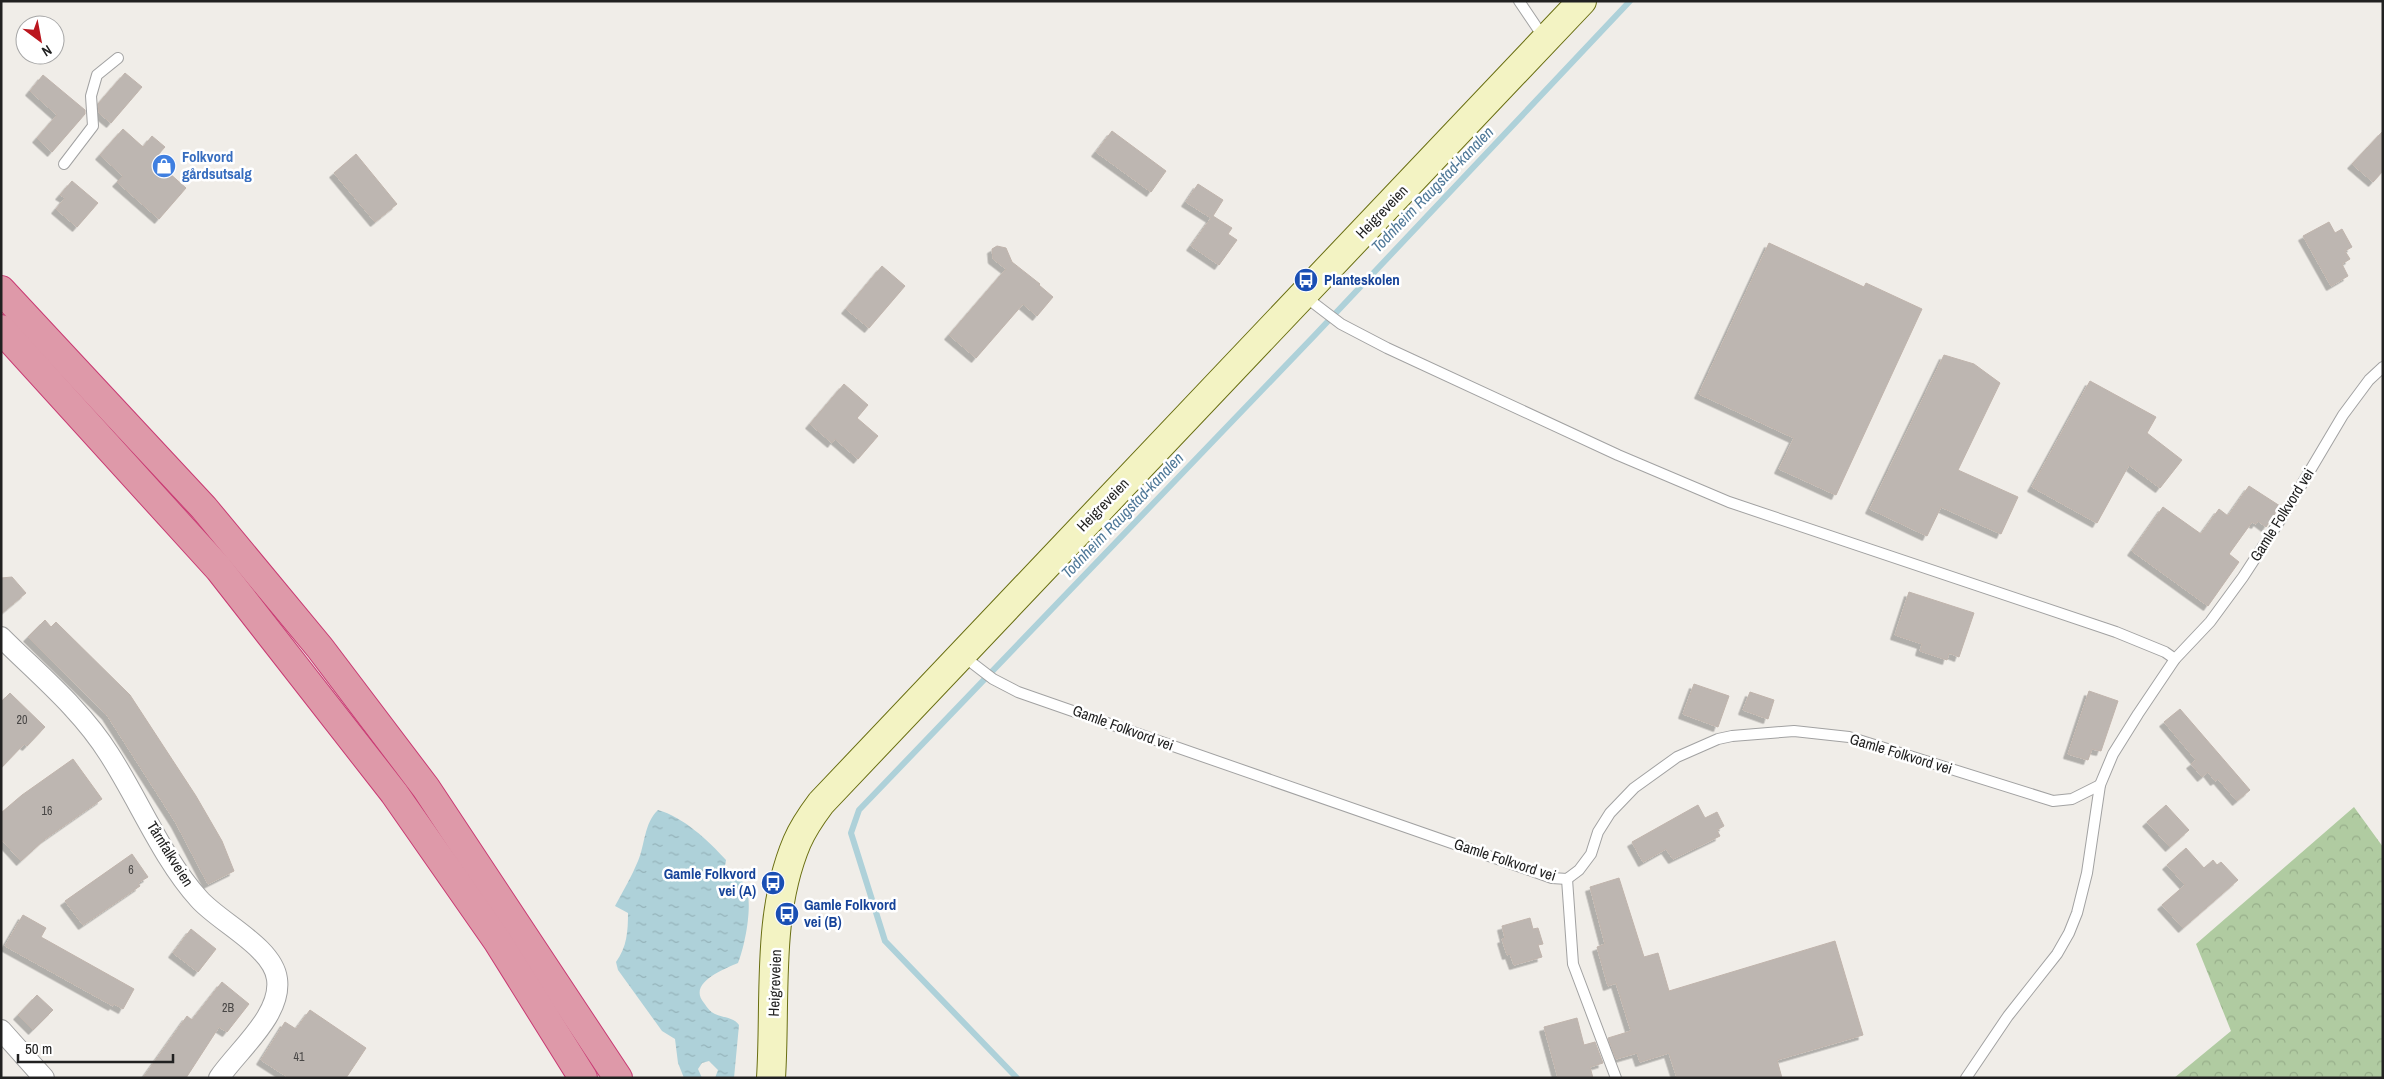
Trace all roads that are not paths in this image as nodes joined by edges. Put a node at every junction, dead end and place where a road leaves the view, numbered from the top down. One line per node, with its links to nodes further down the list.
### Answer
1 (1519, 1): 3 (lane)
2 (1582, 1): 3 (main road, Heigreveien)
3 (1546, 41): 7 (main road, Heigreveien)
4 (118, 58): 5 (lane)
5 (64, 164)
6 (1, 290): 19 (highway)
7 (1311, 302): 11 (main road, Heigreveien); 12 (lane)
8 (1, 328): 18 (highway)
9 (2383, 367): 12 (lane, Gamle Folkvord vei)
10 (1, 637): 16 (street, Tårnfalkveien)
11 (961, 654): 14 (lane, Gamle Folkvord vei); 20 (main road, Heigreveien)
12 (2175, 659): 13 (lane, Gamle Folkvord vei)
13 (2100, 785): 14 (lane, Gamle Folkvord vei); 22 (lane, Gamle Folkvord vei)
14 (1567, 879): 21 (lane)
15 (1, 1030): 17 (street)
16 (226, 1076)
17 (44, 1078)
18 (583, 1078)
19 (618, 1078)
20 (771, 1078)
21 (1616, 1078)
22 (1966, 1078)

